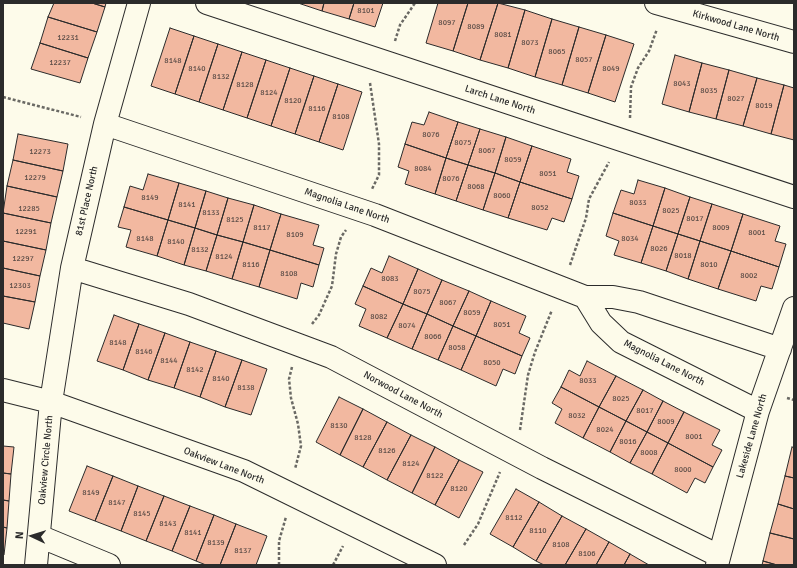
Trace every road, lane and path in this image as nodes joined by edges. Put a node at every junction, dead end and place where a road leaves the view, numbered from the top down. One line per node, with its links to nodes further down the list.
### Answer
1 (139, 3): 8 (street, 81st Place North)
2 (207, 3): 6 (street, Larch Lane North)
3 (415, 3): 6 (path)
4 (656, 3): 5 (street, Kirkwood Lane North)
5 (794, 42)
6 (379, 60): 9 (street, Larch Lane North); 10 (path)
7 (3, 97): 8 (path)
8 (105, 124): 10 (street, Magnolia Lane North); 11 (street, 81st Place North)
9 (794, 197)
10 (360, 210): 12 (street, Magnolia Lane North); 14 (path)
11 (72, 268): 14 (street, Norwood Lane North); 17 (street, 81st Place North)
12 (585, 297): 15 (street, Magnolia Lane North); 18 (street, Magnolia Lane North)
13 (794, 308): 15 (street, Lakeside Lane North)
14 (297, 344): 19 (path); 22 (street, Norwood Lane North)
15 (780, 349): 18 (street, Lakeside Lane North)
16 (3, 390): 17 (street, Oakview Lane North)
17 (51, 402): 19 (street, Oakview Lane North); 20 (street, Oakview Circle North)
18 (758, 411): 22 (street, Lakeside Lane North)
19 (292, 494): 25 (path); 27 (street, Oakview Lane North)
20 (39, 536): 23 (street, Oakview Circle North); 24 (street)
21 (344, 544): 26 (path)
22 (718, 560)
23 (36, 565)
24 (109, 565)
25 (279, 565)
26 (333, 565)
27 (435, 565)

